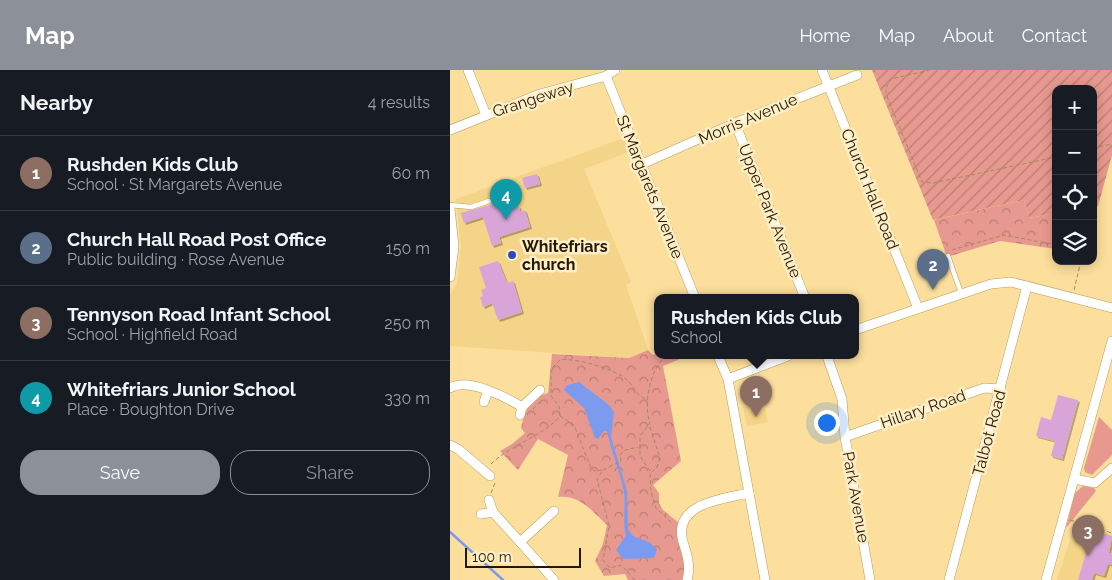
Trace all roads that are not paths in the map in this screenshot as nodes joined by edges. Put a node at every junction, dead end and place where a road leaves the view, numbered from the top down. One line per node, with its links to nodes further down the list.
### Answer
1 (468, 70): 7 (street)
2 (615, 70): 5 (street, Grangeway)
3 (822, 70): 6 (street, Church Hall Road)
4 (857, 75): 6 (street, Morris Avenue)
5 (606, 76): 7 (street, Grangeway); 10 (street, St Margarets Avenue)
6 (829, 86): 8 (street, Morris Avenue); 19 (street, Church Hall Road)
7 (486, 115): 9 (street, Grangeway)
8 (735, 123): 10 (street, Morris Avenue); 18 (street, Upper Park Avenue)
9 (450, 130)
10 (640, 165): 17 (street, St Margarets Avenue)
11 (489, 201): 12 (lane)
12 (450, 210): 14 (street)
13 (948, 256): 16 (lane)
14 (450, 277)
15 (1028, 286): 16 (street); 20 (street); 28 (street, Talbot Road)
16 (961, 293): 19 (street)
17 (693, 294)
18 (803, 294)
19 (918, 308): 21 (street)
20 (1112, 308)
21 (859, 329)
22 (1112, 341): 36 (street)
23 (719, 359): 26 (street)
24 (780, 359): 26 (street)
25 (828, 359): 32 (street, Park Avenue)
26 (728, 379): 37 (street)
27 (450, 388): 30 (street)
28 (1001, 389): 32 (street, Hillary Road); 47 (street, Talbot Road)
29 (540, 390): 30 (street)
30 (488, 391): 31 (street)
31 (484, 402)
32 (845, 437): 46 (street, Park Avenue)
33 (450, 445): 35 (street)
34 (1112, 468): 36 (street)
35 (487, 474)
36 (1074, 479): 48 (street)
37 (749, 493): 44 (street); 45 (street)
38 (489, 500): 40 (street)
39 (554, 511): 42 (street)
40 (493, 512): 41 (street); 42 (street)
41 (482, 514)
42 (520, 542): 43 (street)
43 (554, 580)
44 (686, 580)
45 (764, 580)
46 (870, 580)
47 (949, 580)
48 (1046, 580)

